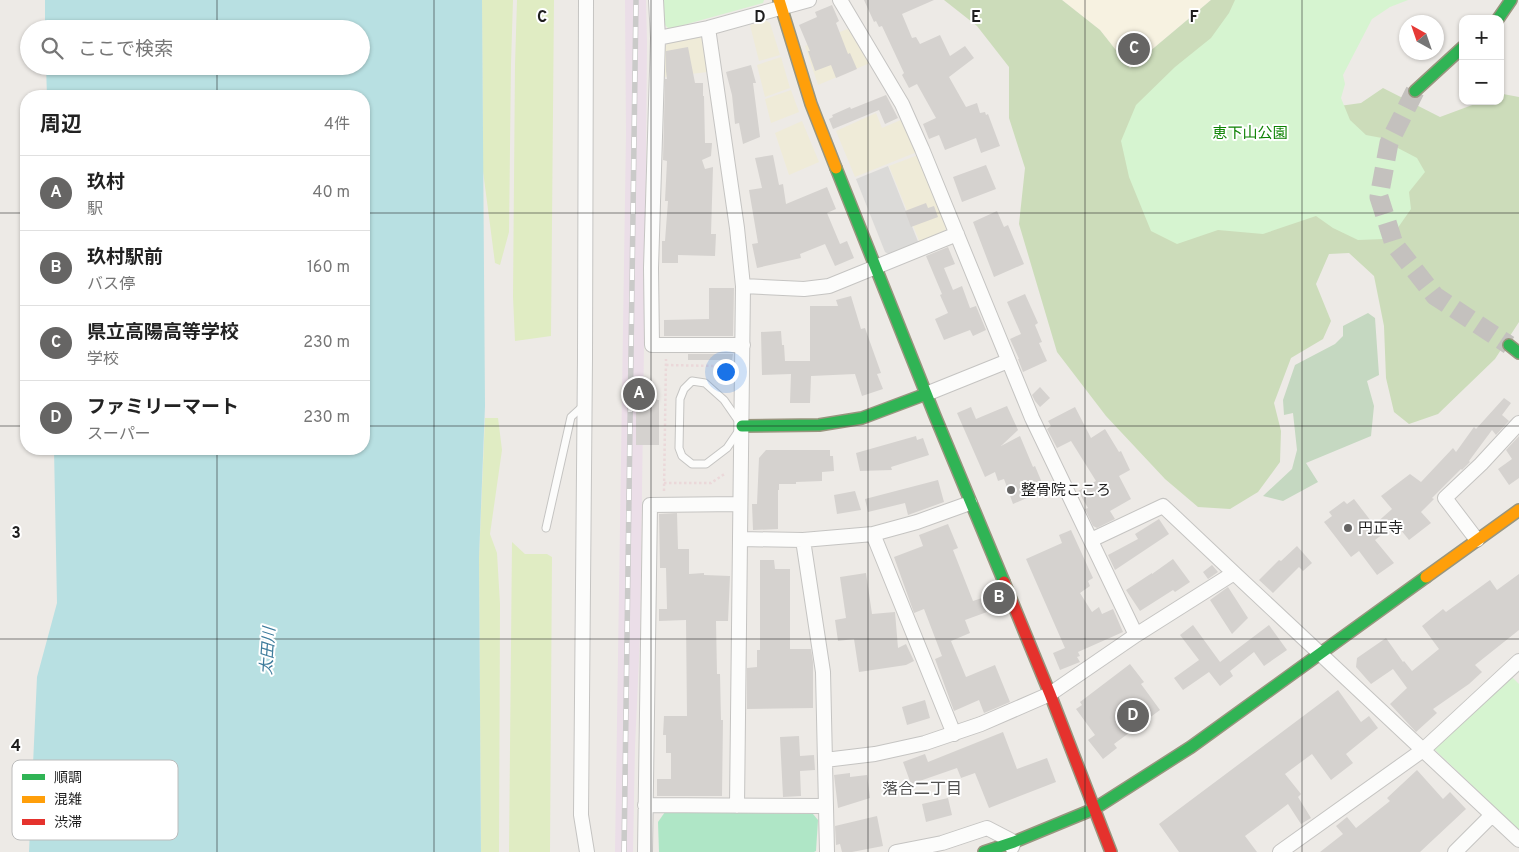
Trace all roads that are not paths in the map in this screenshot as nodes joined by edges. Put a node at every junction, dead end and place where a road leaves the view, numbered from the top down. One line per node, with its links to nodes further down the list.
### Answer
1 (586, 0): 20 (street)
2 (656, 0): 9 (street)
3 (809, 0): 6 (street)
4 (840, 0): 12 (street)
5 (1512, 0): 7 (street)
6 (780, 4): 8 (street); 13 (street)
7 (1501, 15)
8 (708, 28): 9 (street); 14 (street)
9 (658, 38): 15 (street)
10 (1459, 50): 11 (street)
11 (1415, 91)
12 (957, 234): 13 (street); 18 (street)
13 (876, 267): 14 (street); 19 (street)
14 (744, 286): 15 (street)
15 (743, 345): 22 (street)
16 (1509, 345): 17 (street)
17 (1519, 353)
18 (1008, 361): 19 (street); 30 (street)
19 (926, 394): 22 (street); 23 (street)
20 (585, 405): 26 (lane); 47 (street)
21 (1519, 423): 31 (street)
22 (742, 426): 22 (lane); 24 (street)
23 (970, 503): 27 (street); 36 (street)
24 (740, 504): 28 (street); 40 (street)
25 (1519, 510): 31 (street)
26 (546, 528)
27 (873, 534): 29 (street); 37 (street)
28 (740, 539): 29 (street); 41 (street)
29 (803, 540): 39 (street)
30 (1091, 540): 32 (street); 33 (street)
31 (1476, 540): 34 (street)
32 (1234, 573): 33 (street); 34 (street)
33 (1136, 635): 36 (street)
34 (1320, 653): 38 (street); 43 (street)
35 (1517, 668): 38 (street)
36 (1050, 694): 37 (street); 43 (street)
37 (954, 734): 39 (street)
38 (1423, 750): 44 (street); 53 (street)
39 (825, 760): 42 (street)
40 (645, 805): 41 (street); 48 (street)
41 (738, 806): 42 (street)
42 (826, 806): 49 (street)
43 (1094, 809): 46 (street); 52 (street)
44 (1492, 815): 45 (street); 54 (street)
45 (1519, 840)
46 (1012, 847): 50 (street); 51 (street)
47 (587, 852)
48 (645, 852)
49 (827, 852)
50 (896, 852)
51 (984, 852)
52 (1112, 852)
53 (1280, 852)
54 (1455, 852)

